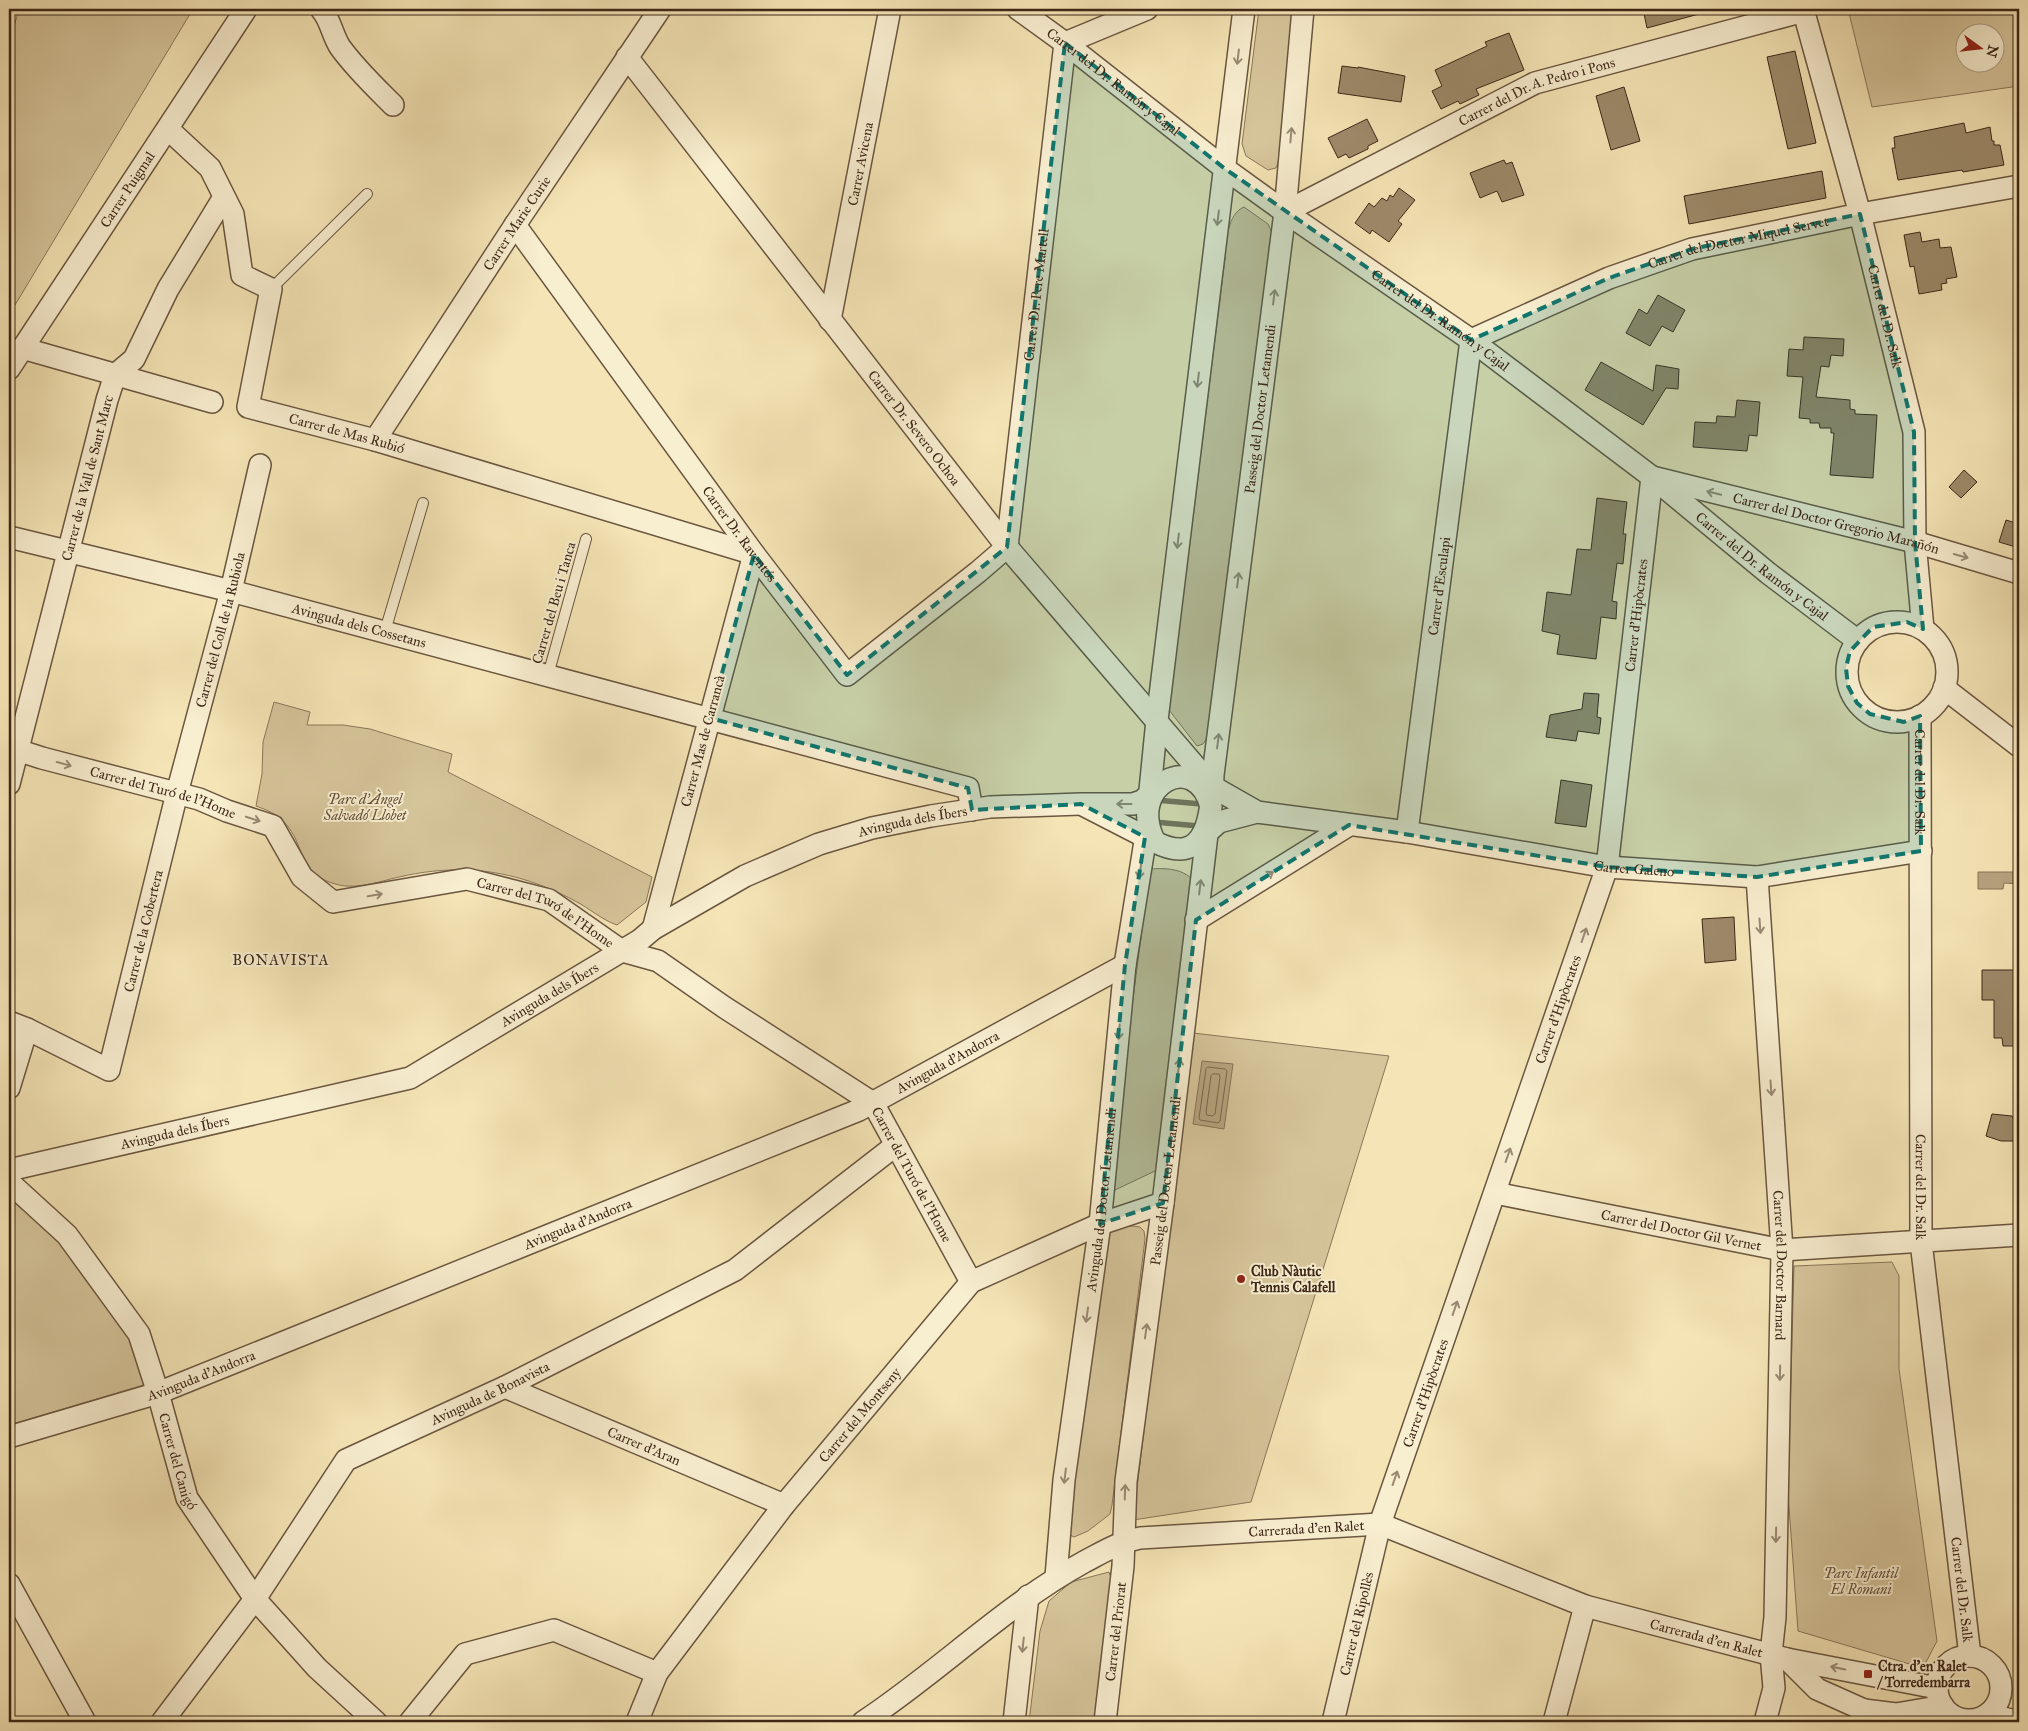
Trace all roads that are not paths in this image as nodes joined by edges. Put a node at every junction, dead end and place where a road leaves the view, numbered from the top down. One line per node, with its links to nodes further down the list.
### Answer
1 (246, 9): 13 (street, Carrer Puigmal)
2 (321, 9): 12 (street)
3 (660, 9): 11 (street, Carrer Marie Curie)
4 (890, 9): 22 (street, Carrer Avicena)
5 (1018, 9): 10 (street, Carrer del Dr. Ramón y Cajal)
6 (1147, 9): 10 (street)
7 (1244, 9): 14 (street, one-way to 14)
8 (1303, 9): 18 (street, Passeig del Doctor Letamendi, one-way to 8)
9 (1803, 10): 18 (street, Carrer del Dr. A. Pedro i Pons); 19 (street, Carrer del Dr. Salk)
10 (1065, 43): 14 (street, Carrer del Dr. Ramón y Cajal); 35 (street, Carrer Dr. Pere Martell)
11 (627, 57): 20 (street, Carrer Marie Curie); 22 (street, Carrer Dr. Severo Ochoa)
12 (393, 105)
13 (168, 129): 17 (street); 24 (street, Carrer Puigmal)
14 (1224, 168): 18 (street, Carrer del Dr. Ramón y Cajal); 47 (street, one-way to 47)
15 (2019, 186): 19 (street, Carrer del Doctor Miquel Servet)
16 (367, 194): 21 (lane)
17 (224, 197): 21 (street); 26 (street)
18 (1285, 212): 23 (street, Carrer del Dr. Ramón y Cajal); 57 (street, Passeig del Doctor Letamendi, one-way to 18)
19 (1860, 214): 23 (street, Carrer del Doctor Miquel Servet); 34 (street, Carrer del Dr. Salk)
20 (515, 225): 28 (street, Carrer Marie Curie); 37 (street, Carrer Dr. Raventós)
21 (271, 289): 28 (street, Carrer de Mas Rubió)
22 (830, 320): 35 (street, Carrer Dr. Severo Ochoa)
23 (1471, 340): 30 (street, Carrer del Dr. Ramón y Cajal); 59 (street, Carrer d'Esculapi)
24 (22, 348): 25 (street, Carrer Puigmal); 26 (street)
25 (9, 369)
26 (115, 375): 27 (street); 36 (street, Carrer de la Vall de Sant Marc)
27 (212, 402)
28 (375, 440): 37 (street, Carrer de Mas Rubió)
29 (260, 465): 39 (street, Carrer del Coll de la Rubiola)
30 (1652, 477): 34 (street, Carrer del Doctor Gregorio Marañón, one-way to 30); 42 (street, Carrer del Dr. Ramón y Cajal); 61 (street, Carrer d'Hipòcrates)
31 (423, 503): 41 (lane)
32 (9, 537): 36 (street, Avinguda dels Cossetans)
33 (586, 539): 43 (lane, Carrer del Beu i Tanca)
34 (1915, 542): 38 (street, Carrer del Doctor Gregorio Marañón, one-way to 38); 40 (street, Carrer del Dr. Salk)
35 (1008, 547): 37 (street, Carrer Dr. Raventós); 47 (street, Carrer Dr. Severo Ochoa)
36 (69, 551): 39 (street, Avinguda dels Cossetans); 49 (street, Carrer de la Vall de Sant Marc)
37 (754, 554): 46 (street, Carrer Mas de Carrancà)
38 (2019, 573)
39 (231, 591): 41 (street, Avinguda dels Cossetans); 52 (street, Carrer del Coll de la Rubiola)
40 (1923, 629): 42 (street); 44 (street)
41 (385, 632): 43 (street, Avinguda dels Cossetans)
42 (1858, 641): 45 (street)
43 (548, 675): 46 (street, Avinguda dels Cossetans)
44 (1944, 688): 45 (street); 48 (street)
45 (1920, 716): 60 (street, Carrer del Dr. Salk)
46 (710, 718): 54 (street, Avinguda dels Cossetans); 64 (street, Carrer Mas de Carrancà)
47 (1157, 720): 56 (street); 57 (street, Carrer Dr. Severo Ochoa)
48 (2019, 746)
49 (17, 750): 51 (street, Carrer de la Vall de Sant Marc); 52 (street, Carrer del Turó de l'Home, one-way to 52)
50 (1190, 779): 56 (street, Avinguda dels Íbers); 57 (street, Carrer Galeno)
51 (9, 784)
52 (177, 793): 65 (street, Carrer del Turó de l'Home, one-way to 65); 67 (street, Carrer de la Cobertera)
53 (1081, 804): 54 (street, Avinguda dels Íbers); 56 (street); 56 (street, Avinguda dels Íbers, one-way to 53)
54 (972, 810): 64 (street, Avinguda dels Íbers)
55 (1256, 812): 57 (street, Carrer Galeno); 57 (street, Carrer Galeno); 58 (street, Carrer Galeno)
56 (1151, 814): 57 (street); 66 (street, Avinguda del Doctor Letamendi, one-way to 66)
57 (1208, 817): 63 (street, Passeig del Doctor Letamendi, one-way to 57)
58 (1349, 825): 59 (street, Carrer Galeno); 63 (street, one-way to 58)
59 (1406, 832): 61 (street, Carrer Galeno)
60 (1921, 851): 62 (street, Carrer Galeno); 77 (street, Carrer del Dr. Salk)
61 (1607, 867): 62 (street, Carrer Galeno); 73 (street, Carrer d'Hipòcrates, one-way to 61)
62 (1757, 877): 78 (street, Carrer del Doctor Barnard, one-way to 78)
63 (1196, 920): 74 (street, Passeig del Doctor Letamendi, one-way to 63)
64 (653, 929): 65 (street, Avinguda dels Íbers)
65 (622, 951): 69 (street, Carrer del Turó de l'Home); 71 (street, Avinguda dels Íbers)
66 (1125, 965): 69 (street, Avinguda d'Andorra); 75 (street, Avinguda del Doctor Letamendi, one-way to 75)
67 (18, 1026): 68 (street)
68 (9, 1088)
69 (873, 1103): 70 (street, Carrer del Turó de l'Home); 81 (street, Avinguda d'Andorra)
70 (896, 1145): 79 (street, Carrer del Turó de l'Home); 80 (street, Avinguda de Bonavista)
71 (9, 1170)
72 (9, 1182): 81 (street, Carrer del Canigó)
73 (1495, 1192): 78 (street, Carrer del Doctor Gil Vernet); 84 (street, Carrer d'Hipòcrates, one-way to 73)
74 (1163, 1203): 75 (street, Carrer del Montseny); 85 (street, Passeig del Doctor Letamendi, one-way to 74)
75 (1100, 1224): 79 (street, Carrer del Montseny); 86 (street, Avinguda del Doctor Letamendi, one-way to 86)
76 (2019, 1235): 77 (street, Carrer del Doctor Gil Vernet)
77 (1921, 1242): 78 (street, Carrer del Doctor Gil Vernet); 92 (street, Carrer del Dr. Salk)
78 (1782, 1250): 91 (street, Carrer del Doctor Barnard, one-way to 91)
79 (971, 1282): 83 (street, Carrer del Montseny)
80 (505, 1387): 83 (street, Carrer d'Aran); 89 (street, Avinguda de Bonavista)
81 (158, 1393): 82 (street, Avinguda d'Andorra); 89 (street, Carrer del Canigó)
82 (9, 1437)
83 (784, 1505): 93 (street, Carrer del Montseny)
84 (1380, 1524): 85 (street, Carrerada d'en Ralet); 90 (street, Carrerada d'en Ralet); 107 (street, Carrer del Ripollès)
85 (1123, 1541): 86 (street, Carrerada d'en Ralet); 106 (street, Carrer del Priorat)
86 (1056, 1577): 88 (street, Carrerada d'en Ralet)
87 (9, 1584): 99 (street)
88 (1028, 1596): 104 (street, Carrerada d'en Ralet); 105 (street, one-way to 105)
89 (255, 1599): 100 (street, Avinguda de Bonavista); 101 (street, Carrer del Canigó)
90 (1585, 1606): 91 (street, Carrerada d'en Ralet); 108 (street)
91 (1779, 1656): 95 (street, Carrerada d'en Ralet, one-way to 91); 96 (street); 109 (street, Carrer del Doctor Barnard)
92 (1970, 1656): 94 (street); 95 (street)
93 (657, 1673): 102 (street); 103 (street, Carrer del Montseny)
94 (2000, 1696): 97 (street); 98 (street)
95 (1942, 1707): 96 (street); 98 (street)
96 (1864, 1710): 110 (street)
97 (2019, 1710)
98 (1988, 1714): 111 (street)
99 (85, 1722)
100 (162, 1722)
101 (376, 1722)
102 (410, 1722)
103 (637, 1722)
104 (863, 1722)
105 (1014, 1722)
106 (1105, 1722)
107 (1333, 1722)
108 (1554, 1722)
109 (1765, 1722)
110 (1881, 1722)
111 (2019, 1722)

